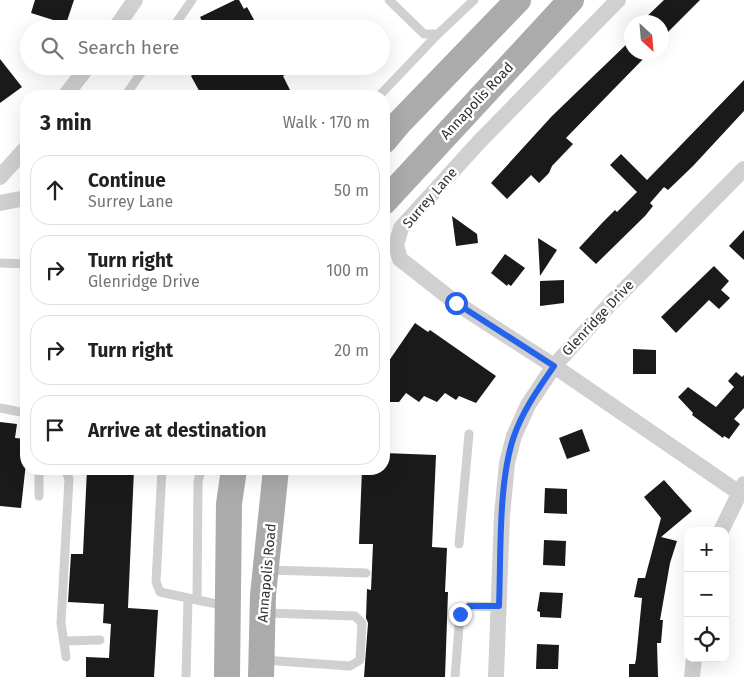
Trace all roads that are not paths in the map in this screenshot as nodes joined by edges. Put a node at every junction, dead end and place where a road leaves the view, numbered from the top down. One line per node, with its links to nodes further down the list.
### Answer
1 (135, 0): 8 (street)
2 (192, 0): 9 (lane)
3 (389, 0): 10 (lane)
4 (474, 0): 10 (lane)
5 (518, 0): 16 (main road)
6 (570, 0): 20 (main road, Annapolis Road)
7 (618, 0): 25 (street, Surrey Lane)
8 (121, 20)
9 (178, 20)
10 (438, 34): 15 (lane)
11 (81, 75): 13 (street)
12 (140, 75): 14 (lane)
13 (70, 90)
14 (129, 90)
15 (385, 90)
16 (390, 134)
17 (20, 155): 19 (street)
18 (744, 169): 25 (street, Glenridge Drive)
19 (0, 177)
20 (390, 195)
21 (20, 199): 22 (street)
22 (0, 203)
23 (0, 263): 24 (lane)
24 (20, 264)
25 (554, 366): 35 (street, Surrey Lane); 42 (street, Glenridge Drive)
26 (0, 408): 27 (lane)
27 (20, 412)
28 (469, 434): 38 (lane)
29 (39, 475): 36 (lane)
30 (68, 475): 46 (lane)
31 (162, 475): 41 (lane)
32 (200, 475): 41 (lane)
33 (233, 475): 43 (main road)
34 (275, 475): 39 (main road, Annapolis Road)
35 (741, 488): 37 (street)
36 (39, 496)
37 (723, 527)
38 (459, 544)
39 (266, 570): 40 (lane); 44 (main road, Annapolis Road)
40 (366, 573)
41 (192, 599): 43 (lane); 50 (lane)
42 (499, 606): 52 (lane); 53 (street, Glenridge Drive)
43 (228, 607): 51 (main road)
44 (263, 613): 49 (main road, Annapolis Road); 49 (lane)
45 (100, 640): 46 (lane)
46 (64, 641): 47 (lane)
47 (66, 657)
48 (694, 662): 54 (street)
49 (261, 668)
50 (186, 677)
51 (227, 677)
52 (455, 677)
53 (496, 677)
54 (692, 677)

